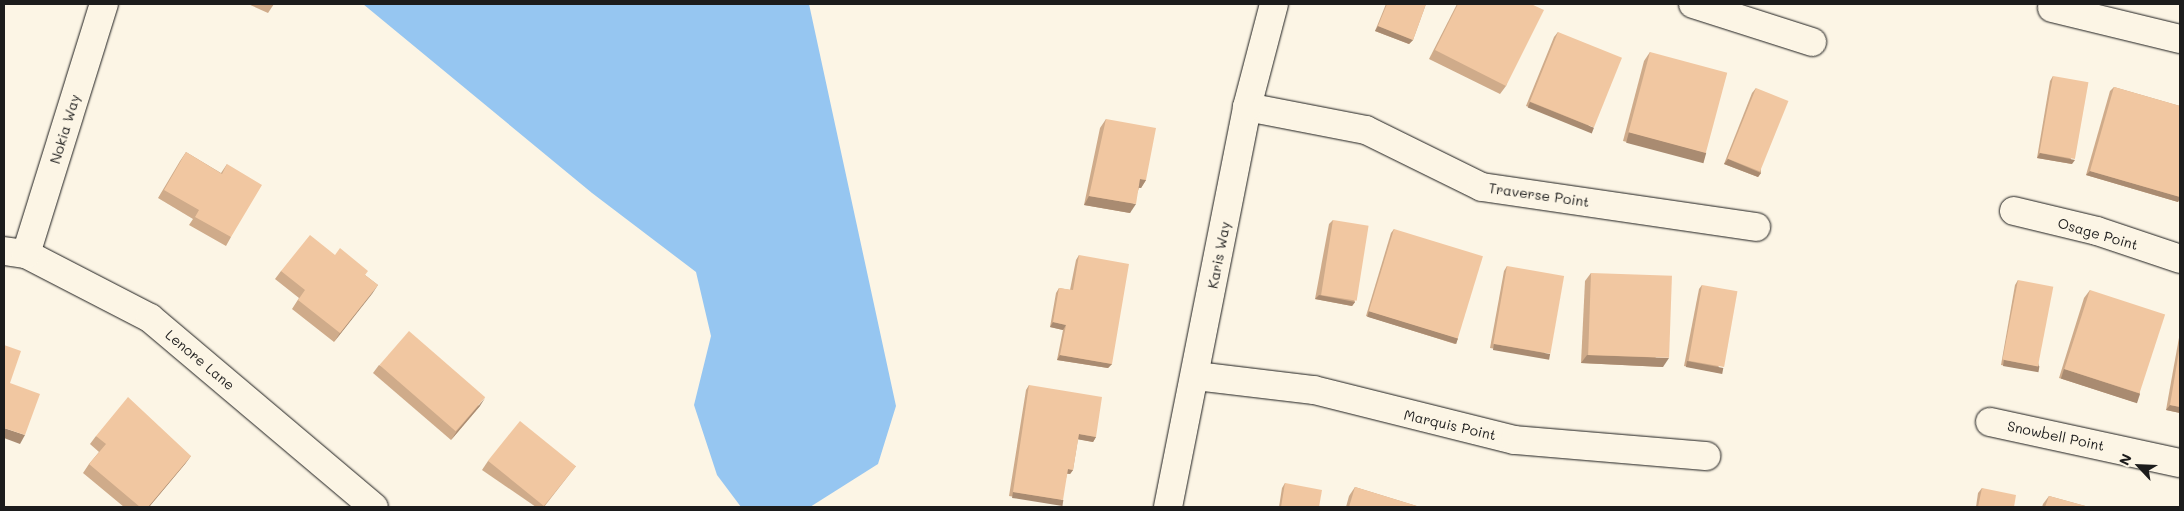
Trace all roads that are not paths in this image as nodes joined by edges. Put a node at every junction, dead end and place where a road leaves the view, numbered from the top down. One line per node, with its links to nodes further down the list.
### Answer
1 (104, 4): 10 (street, Nokia Way)
2 (1274, 4): 7 (street, Karis Way)
3 (1693, 4): 6 (street)
4 (2052, 8): 5 (street)
5 (2180, 39)
6 (1812, 42)
7 (1247, 107): 9 (street, Traverse Point); 12 (street, Karis Way)
8 (2014, 211): 11 (street, Osage Point)
9 (1756, 228)
10 (15, 253): 16 (street, Lenore Lane)
11 (2180, 259)
12 (1196, 376): 14 (street, Marquis Point); 17 (street, Karis Way)
13 (1990, 422): 15 (street, Snowbell Point)
14 (1706, 456)
15 (2180, 462)
16 (374, 507)
17 (1168, 507)

